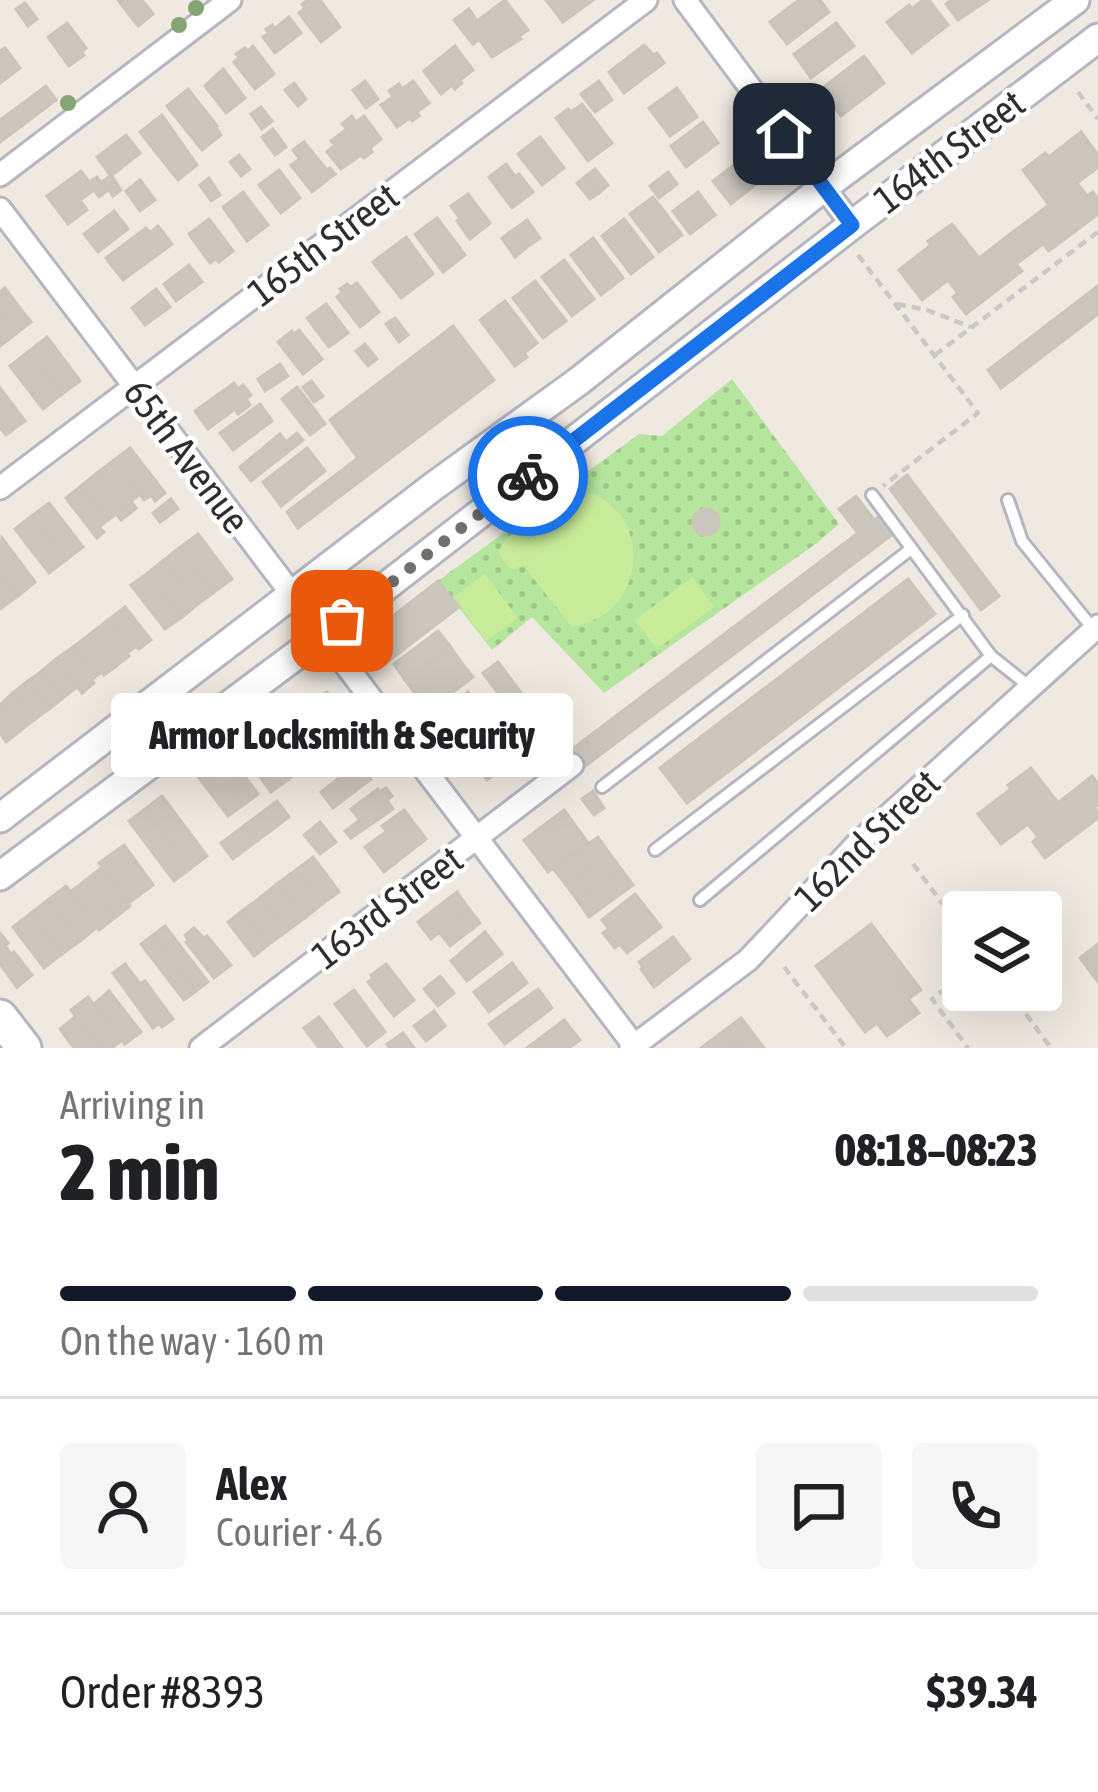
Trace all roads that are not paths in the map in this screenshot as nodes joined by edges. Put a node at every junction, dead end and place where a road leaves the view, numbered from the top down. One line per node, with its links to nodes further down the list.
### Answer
1 (230, 0): 6 (street)
2 (646, 0): 10 (street, 165th Street)
3 (685, 0): 7 (street)
4 (1075, 0): 7 (street, 164th Street)
5 (1098, 38): 9 (street, 164th Street)
6 (0, 175)
7 (824, 187): 9 (street); 15 (street, 164th Street)
8 (0, 208): 10 (street, 65th Avenue)
9 (852, 225): 18 (street, 164th Street)
10 (134, 386): 11 (street, 165th Street); 15 (street, 65th Avenue)
11 (0, 488)
12 (872, 495): 14 (lane)
13 (1008, 500): 17 (lane)
14 (911, 549): 16 (lane); 22 (lane)
15 (292, 596): 18 (street, 65th Avenue); 23 (street, 164th Street)
16 (962, 615): 19 (lane); 25 (lane)
17 (1096, 628): 20 (street, 162nd Street)
18 (322, 636): 24 (street, 65th Avenue); 26 (street, 164th Street)
19 (991, 656): 20 (lane); 27 (lane)
20 (1030, 688): 29 (street, 162nd Street)
21 (572, 765): 24 (street, 163rd Street)
22 (602, 787)
23 (0, 818)
24 (477, 838): 29 (street, 65th Avenue); 31 (street, 163rd Street)
25 (655, 850)
26 (0, 876)
27 (700, 900)
28 (0, 1017): 30 (main road)
29 (634, 1047)
30 (24, 1048)
31 (200, 1048)

